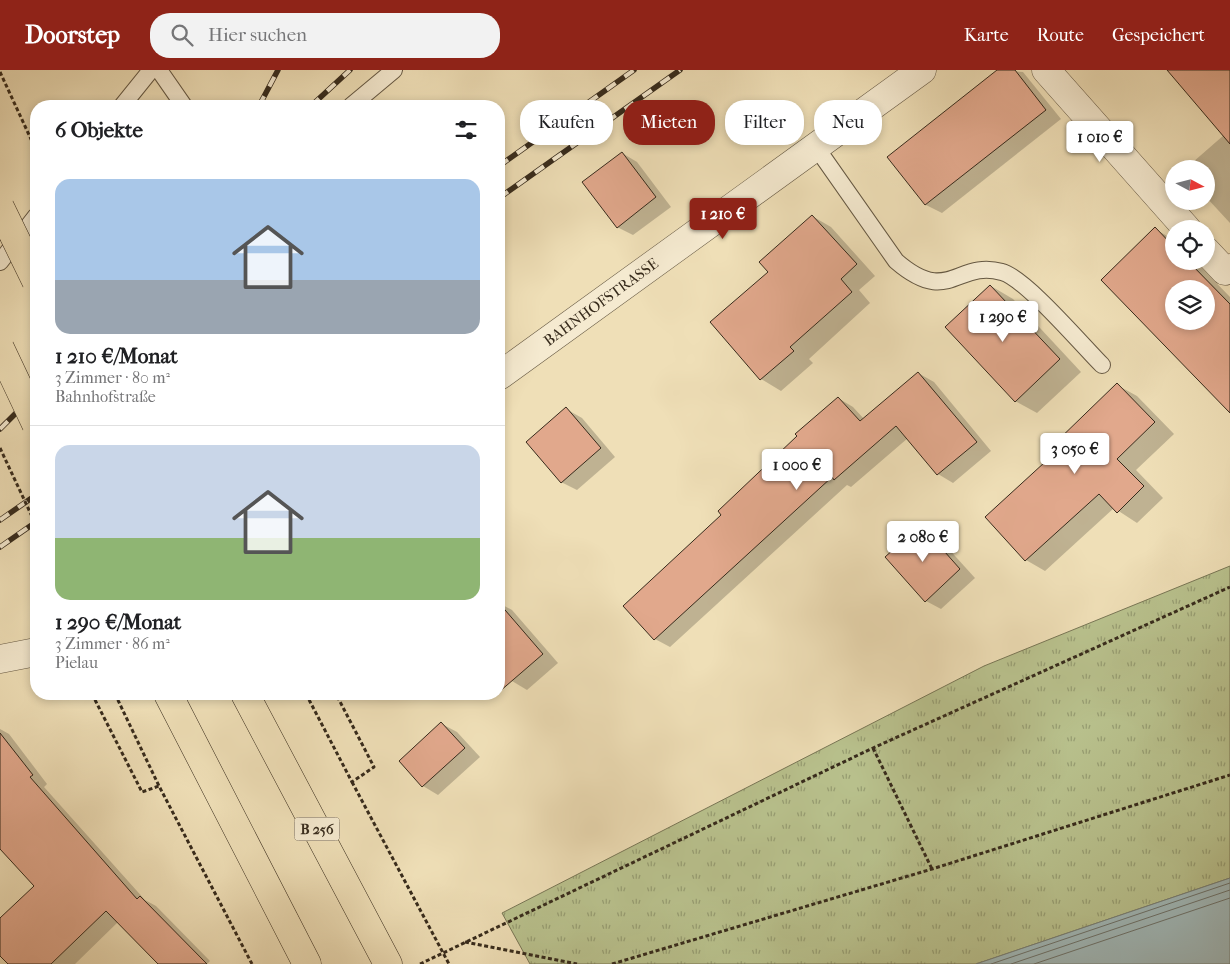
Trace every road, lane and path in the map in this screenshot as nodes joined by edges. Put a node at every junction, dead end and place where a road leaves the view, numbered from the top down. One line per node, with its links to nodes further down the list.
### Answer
1 (151, 70): 7 (lane)
2 (159, 70): 8 (lane)
3 (394, 70): 9 (lane)
4 (922, 70): 11 (street, BAHNHOFSTRASSE)
5 (1046, 70): 13 (street)
6 (0, 72): 10 (path)
7 (127, 100)
8 (180, 100)
9 (359, 100)
10 (30, 137)
11 (816, 147): 20 (lane); 21 (street, BAHNHOFSTRASSE)
12 (0, 206): 17 (highway, bridge)
13 (1179, 220)
14 (30, 224): 16 (lane)
15 (1215, 261): 18 (street)
16 (0, 262)
17 (30, 268)
18 (1230, 268)
19 (0, 348): 22 (highway, bridge)
20 (1102, 365)
21 (505, 372)
22 (30, 411)
23 (0, 448): 24 (path, bridge)
24 (30, 512)
25 (1230, 587): 34 (path)
26 (30, 653): 27 (street)
27 (0, 659)
28 (95, 700): 37 (path)
29 (118, 700): 37 (path)
30 (171, 700): 41 (highway)
31 (248, 700): 42 (highway, B 256)
32 (309, 700): 36 (path)
33 (339, 700): 36 (path)
34 (873, 748): 38 (path); 39 (path)
35 (1230, 775): 38 (path)
36 (352, 782): 44 (path, bridge)
37 (159, 786): 40 (path)
38 (932, 869): 46 (path)
39 (464, 942): 43 (path); 45 (path)
40 (252, 964)
41 (307, 964)
42 (388, 964)
43 (420, 964)
44 (449, 964)
45 (577, 964)
46 (612, 964)

